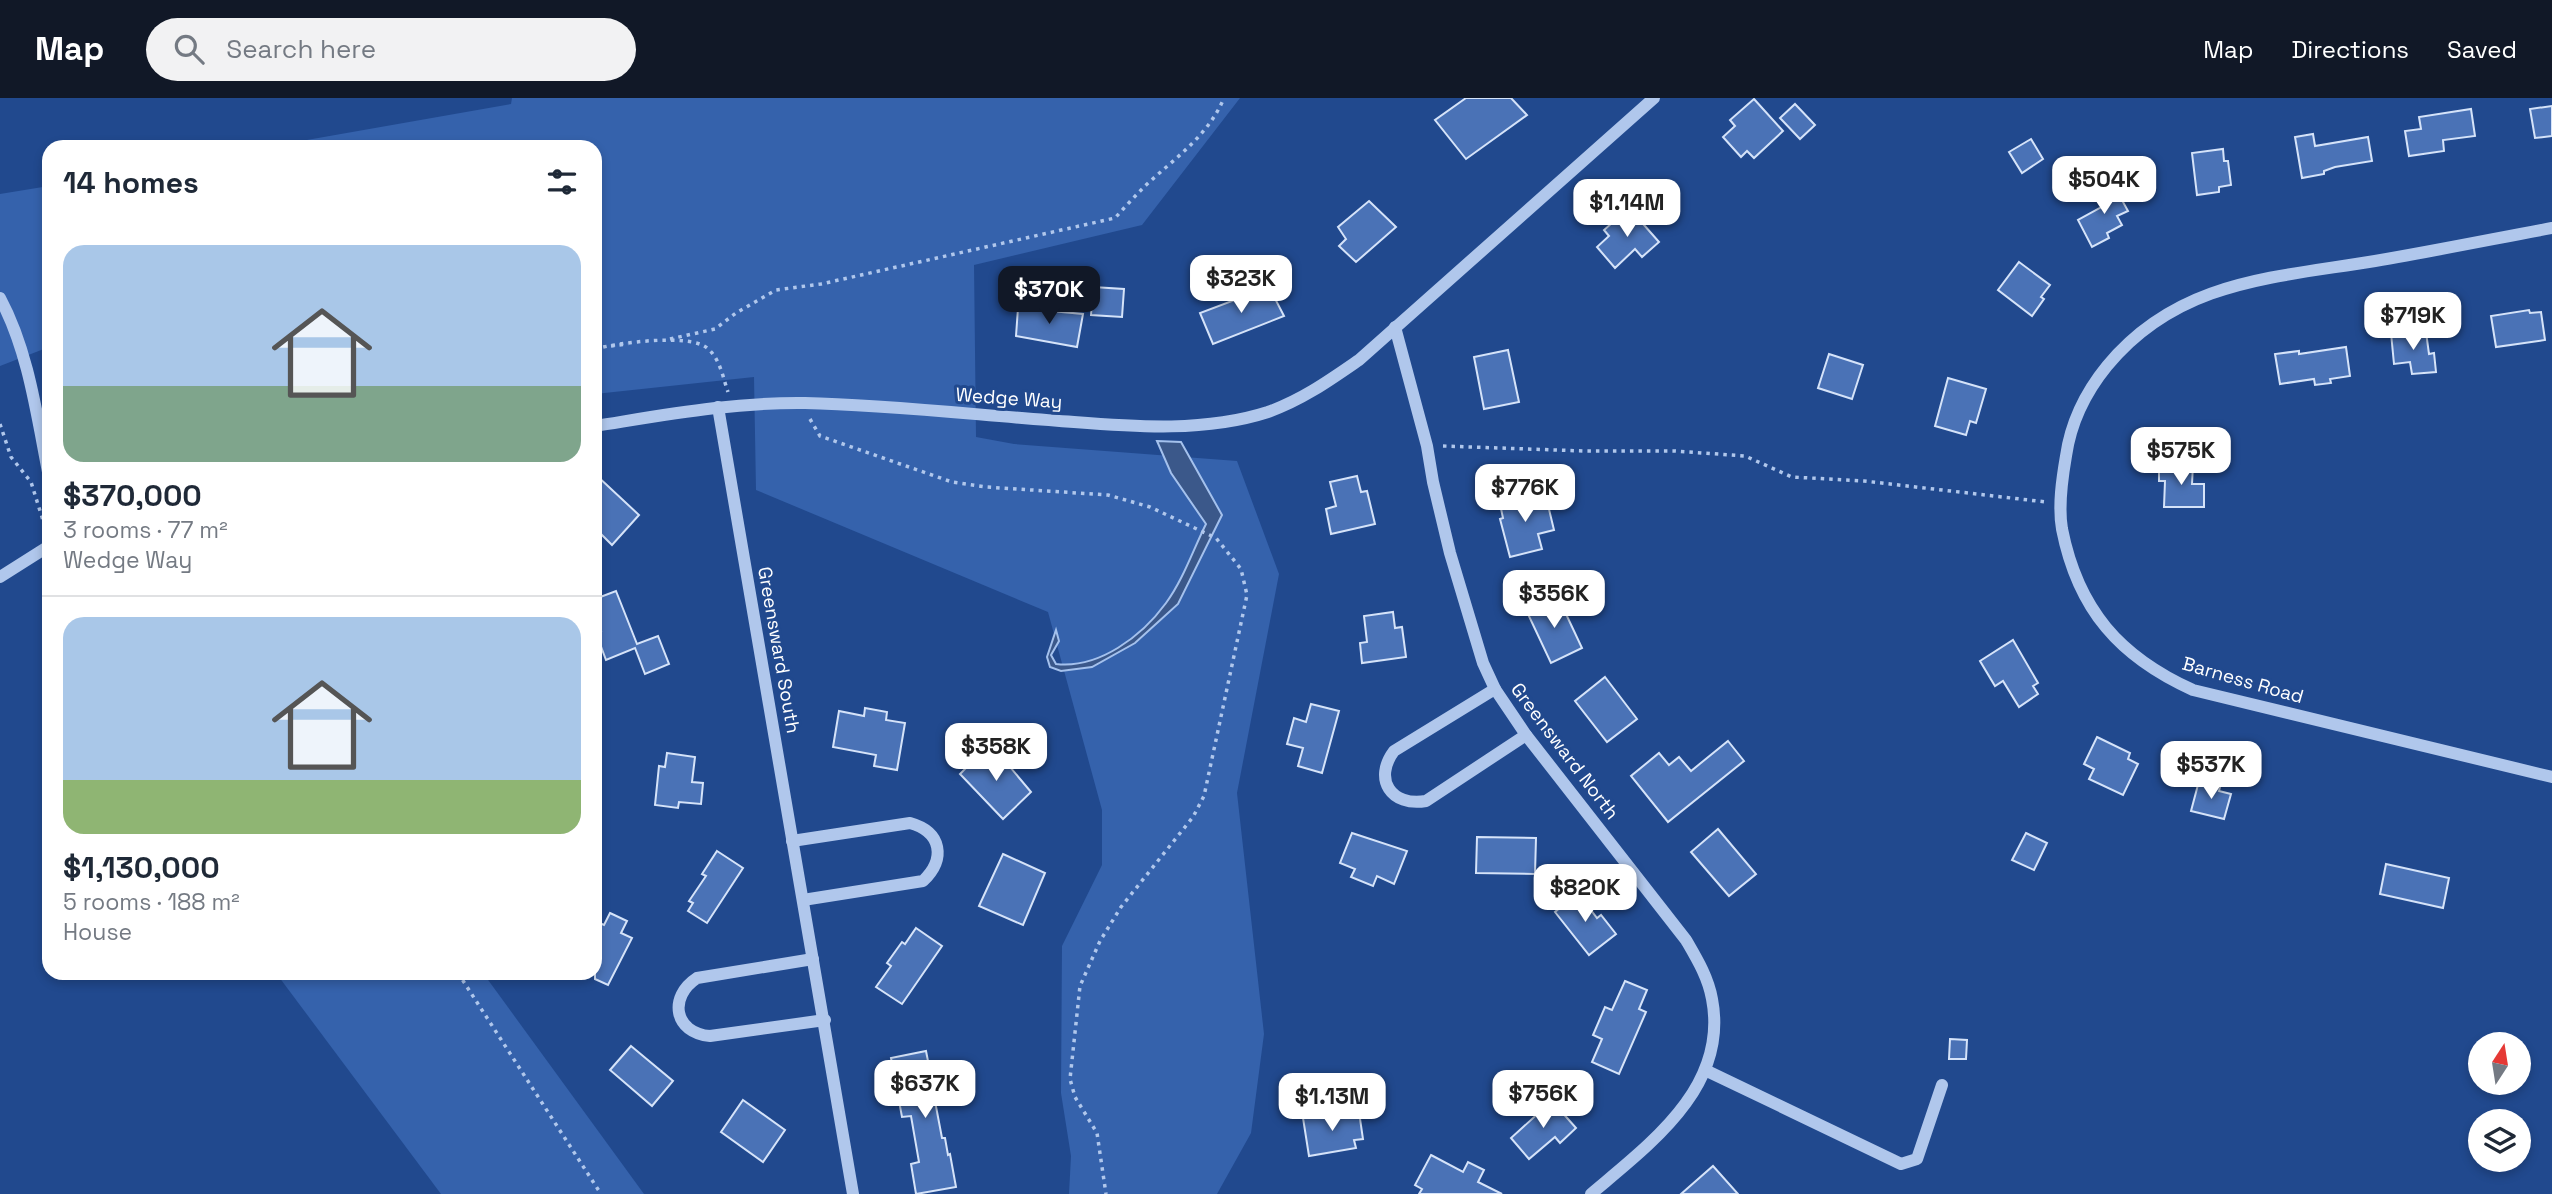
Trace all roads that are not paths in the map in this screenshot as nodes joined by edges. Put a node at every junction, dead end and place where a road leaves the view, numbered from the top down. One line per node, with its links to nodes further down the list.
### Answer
1 (1654, 98): 4 (street)
2 (2552, 228): 12 (street, Barness Road)
3 (0, 298): 7 (street)
4 (1395, 327): 5 (street, Wedge Way); 10 (street, Greensward North)
5 (719, 407): 6 (street, Wedge Way); 13 (street, Greensward South)
6 (602, 425)
7 (42, 442)
8 (42, 550): 9 (street)
9 (0, 577)
10 (1494, 689): 11 (street, Greensward North); 11 (street)
11 (1526, 735): 17 (street, Greensward North)
12 (2552, 777)
13 (792, 841): 14 (street, Greensward South); 14 (street)
14 (803, 900): 15 (street, Greensward South)
15 (813, 959): 16 (street); 16 (street)
16 (824, 1020): 20 (street)
17 (1705, 1070): 18 (street); 19 (street, Greensward North)
18 (1942, 1085)
19 (1598, 1192)
20 (853, 1194)

